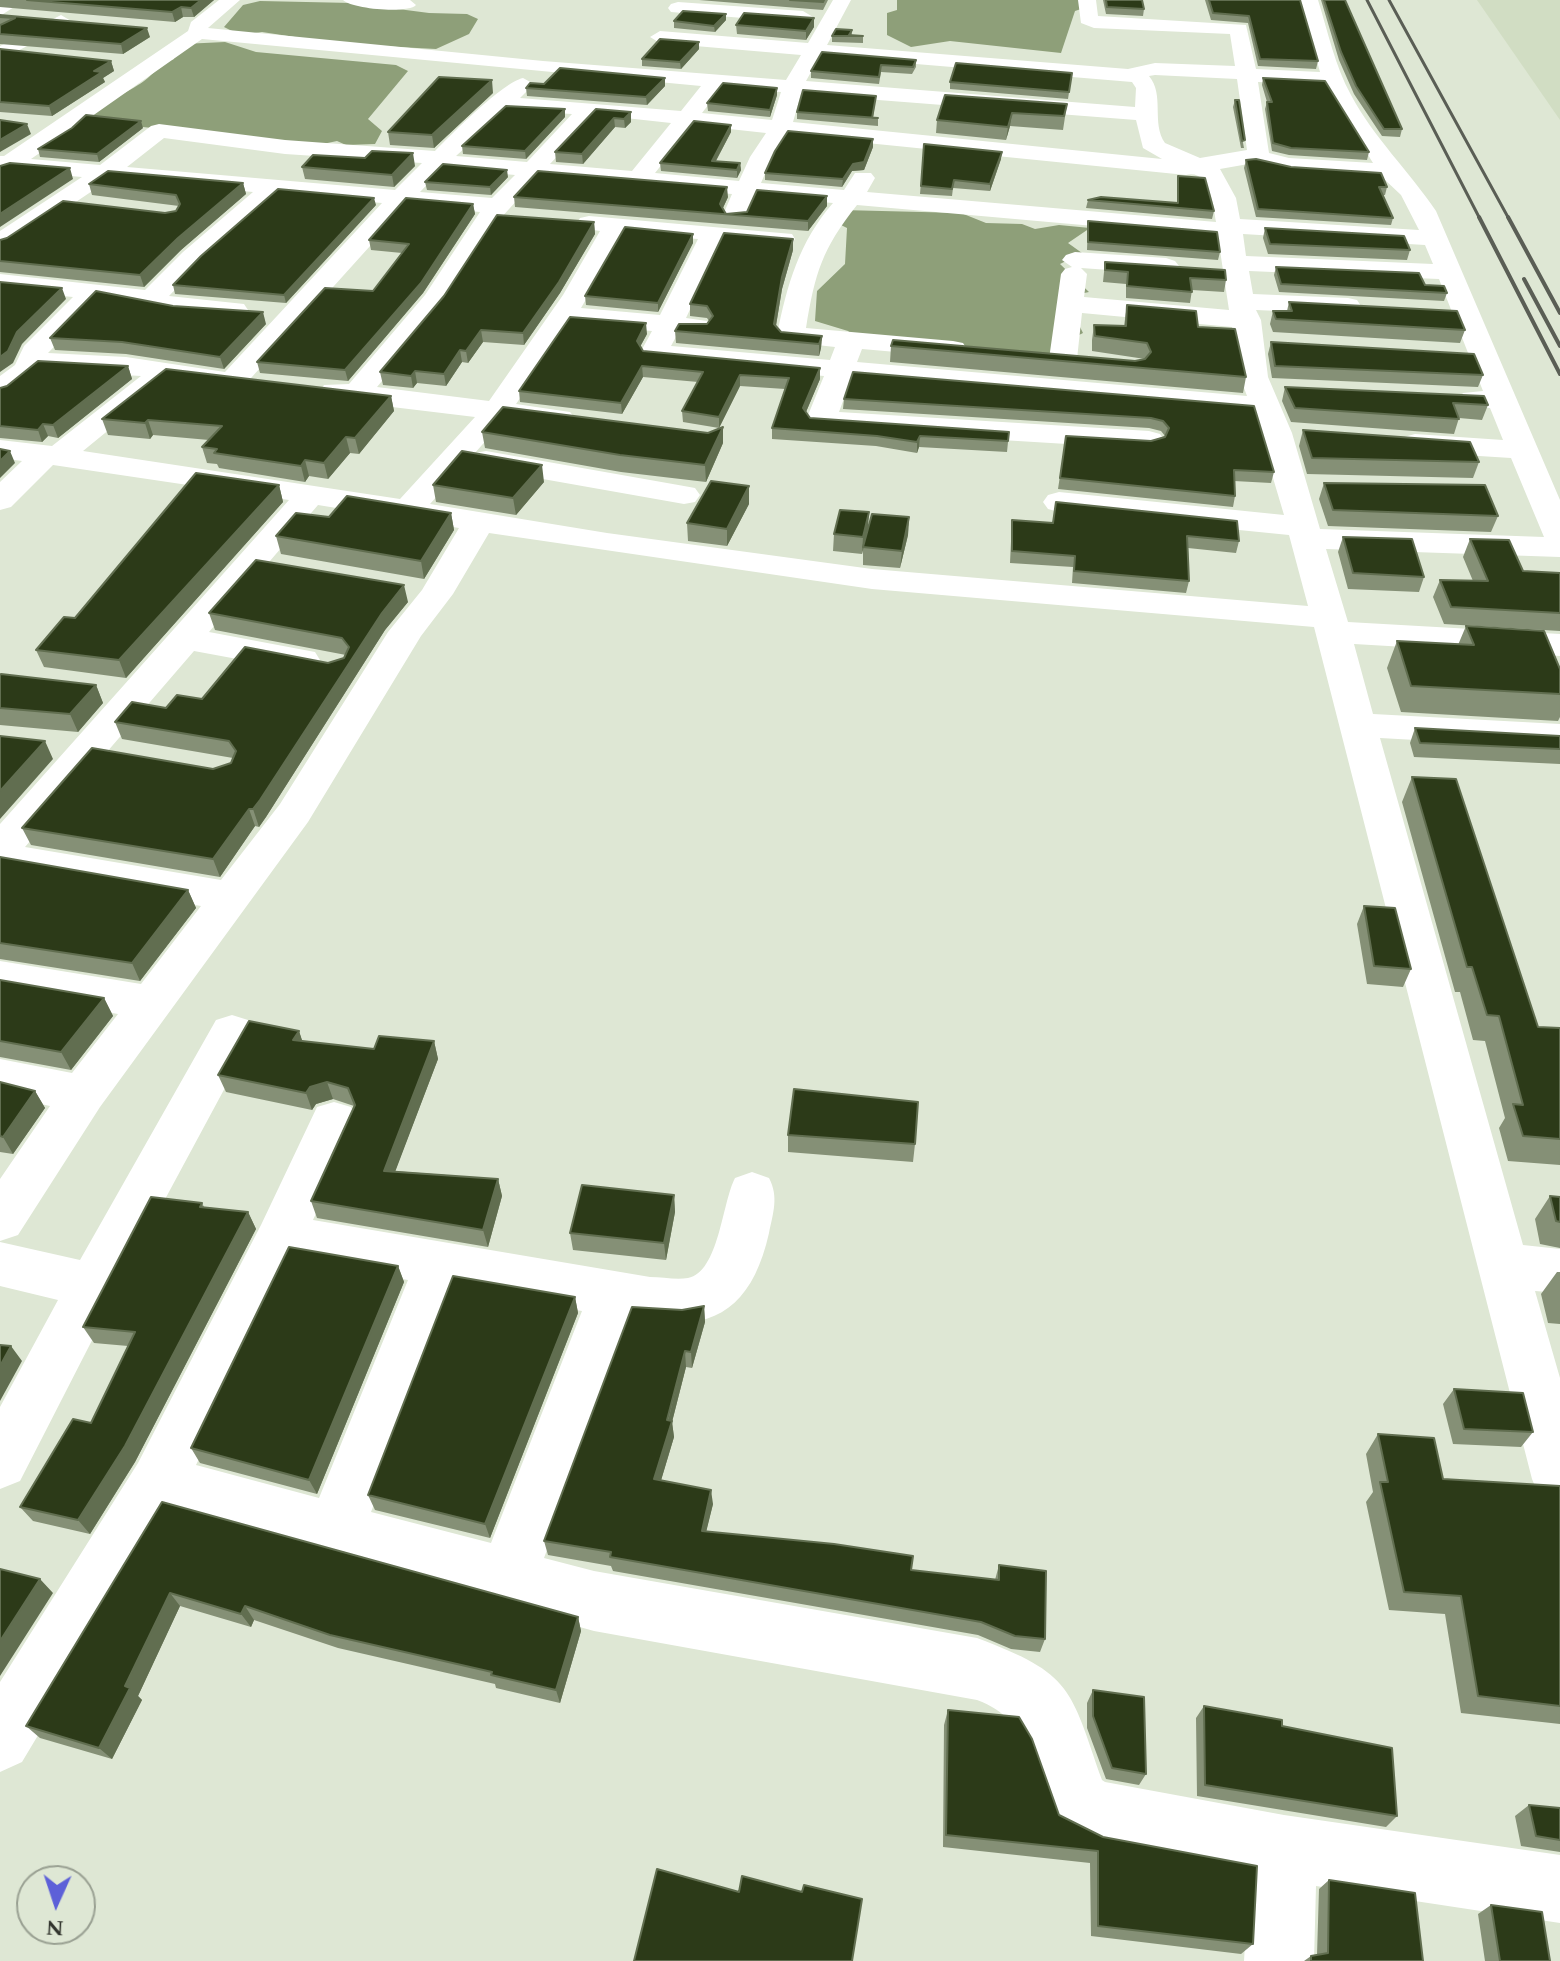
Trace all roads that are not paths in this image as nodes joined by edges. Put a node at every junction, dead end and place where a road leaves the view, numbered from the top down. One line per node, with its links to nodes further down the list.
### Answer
1 (16, 0): 8 (street)
2 (231, 0): 12 (street)
3 (352, 0): 7 (street)
4 (842, 0): 9 (street)
5 (1309, 0): 24 (street)
6 (680, 4): 9 (street); 13 (street)
7 (407, 5)
8 (0, 12): 15 (street)
9 (829, 19): 14 (street)
10 (1080, 25): 20 (street); 22 (street)
11 (168, 31): 12 (street)
12 (198, 33): 18 (street); 19 (street)
13 (660, 37): 14 (street); 21 (street)
14 (812, 50): 20 (street); 26 (street)
15 (3, 52): 16 (street)
16 (38, 54)
17 (116, 62): 18 (street)
18 (148, 65): 28 (street)
19 (543, 67): 21 (street); 29 (street)
20 (1057, 69): 23 (street)
21 (633, 73): 25 (street)
22 (1248, 74): 23 (street); 24 (street); 39 (street)
23 (1129, 75): 31 (street)
24 (1332, 79): 45 (street)
25 (717, 80): 26 (street); 32 (street)
26 (793, 86): 31 (street); 35 (street)
27 (78, 88): 28 (street)
28 (109, 91): 34 (street)
29 (500, 103): 30 (street); 40 (street)
30 (589, 109): 32 (street); 44 (street)
31 (1146, 116): 43 (street)
32 (689, 119): 35 (street); 47 (street)
33 (26, 124): 34 (street)
34 (65, 128): 42 (street)
35 (780, 129): 36 (street); 49 (street)
36 (882, 139): 37 (street); 51 (street)
37 (948, 145): 38 (street); 56 (street)
38 (1048, 155): 41 (street); 58 (street)
39 (1254, 156): 43 (street); 45 (street)
40 (439, 159): 44 (street); 46 (street); 50 (street)
41 (1144, 164): 43 (street); 62 (street)
42 (3, 166): 46 (street)
43 (1205, 168): 52 (street)
44 (531, 171): 47 (street); 57 (street)
45 (1390, 171): 66 (street)
46 (104, 173): 48 (street); 54 (street)
47 (638, 179): 49 (street)
48 (274, 186): 50 (street); 74 (street)
49 (746, 189): 51 (street); 65 (street)
50 (400, 197): 57 (street); 79 (street)
51 (854, 198): 56 (street); 67 (street)
52 (1224, 198): 53 (street); 63 (street)
53 (1254, 199)
54 (61, 201): 55 (street); 64 (street)
55 (92, 205)
56 (955, 206): 58 (street)
57 (504, 213): 102 (street)
58 (1037, 213): 59 (street)
59 (1083, 218): 62 (street); 68 (street)
60 (569, 221): 61 (street)
61 (616, 225): 65 (street); 80 (street)
62 (1139, 225): 63 (street)
63 (1228, 228): 66 (street); 69 (street)
64 (7, 232)
65 (720, 233): 67 (street); 81 (street)
66 (1433, 238): 70 (street)
67 (816, 242): 83 (street)
68 (1075, 260): 69 (street); 75 (street)
69 (1235, 268): 70 (street); 97 (street)
70 (1447, 272): 78 (street)
71 (0, 282): 73 (street)
72 (201, 286): 74 (street)
73 (93, 291): 74 (street); 91 (street)
74 (164, 303): 79 (street); 94 (street)
75 (1073, 304): 90 (street); 97 (street)
76 (1370, 308): 97 (street)
77 (1433, 311): 78 (street)
78 (1464, 313): 88 (street)
79 (293, 314): 98 (street)
80 (563, 315): 81 (street); 106 (street)
81 (669, 324): 82 (street); 93 (street)
82 (726, 329)
83 (791, 335): 84 (street); 93 (street)
84 (852, 340): 86 (street); 95 (street)
85 (1280, 344): 97 (street)
86 (984, 352)
87 (1451, 354): 88 (street)
88 (1482, 355): 105 (street)
89 (1032, 356): 90 (street)
90 (1063, 359): 92 (street)
91 (30, 361): 94 (street); 101 (street)
92 (1095, 362)
93 (759, 363): 95 (street)
94 (126, 365): 96 (street)
95 (840, 370): 103 (street); 113 (street)
96 (164, 371): 98 (street); 111 (street)
97 (1261, 377): 103 (street); 120 (street)
98 (232, 382): 99 (street)
99 (262, 384)
100 (306, 388): 102 (street)
101 (0, 390)
102 (357, 393): 106 (street)
103 (1147, 397): 113 (street)
104 (1440, 397): 105 (street)
105 (1501, 400): 110 (street)
106 (496, 411): 107 (street); 112 (street)
107 (587, 422)
108 (1384, 441): 110 (street)
109 (0, 449): 111 (street)
110 (1521, 450): 121 (street)
111 (53, 455): 114 (street); 116 (street)
112 (457, 455): 115 (street); 118 (street)
113 (1148, 475): 117 (street); 120 (street)
114 (311, 494): 118 (street); 124 (street)
115 (684, 495)
116 (0, 500)
117 (1059, 502)
118 (408, 510): 119 (street)
119 (480, 521): 123 (street); 136 (street)
120 (1304, 533): 122 (street); 123 (street)
121 (1560, 536)
122 (1560, 547)
123 (1331, 625): 125 (street); 129 (street)
124 (183, 638): 126 (street); 128 (street)
125 (1560, 645)
126 (333, 666)
127 (91, 687): 128 (street)
128 (134, 693): 132 (street)
129 (1358, 725): 130 (street); 148 (street)
130 (1560, 736)
131 (43, 744): 132 (street)
132 (86, 748): 133 (street); 134 (street)
133 (131, 756)
134 (0, 850)
135 (0, 857): 136 (street)
136 (233, 897): 138 (street)
137 (0, 977): 138 (street)
138 (153, 1003): 141 (street)
139 (232, 1032): 150 (street)
140 (0, 1077): 141 (street)
141 (83, 1094): 144 (street)
142 (334, 1121): 145 (street)
143 (752, 1193): 151 (street)
144 (0, 1220)
145 (281, 1236): 147 (street); 154 (street)
146 (0, 1264): 150 (street)
147 (440, 1264): 151 (street); 155 (street)
148 (1505, 1265): 149 (street); 153 (street)
149 (1560, 1271)
150 (93, 1285): 152 (street)
151 (615, 1294): 156 (street)
152 (2, 1452)
153 (1560, 1479)
154 (158, 1482): 155 (street); 157 (street)
155 (335, 1530): 156 (street)
156 (507, 1577): 158 (street)
157 (0, 1740)
158 (1284, 1848): 159 (street); 160 (street)
159 (1560, 1889)
160 (1279, 1961)

